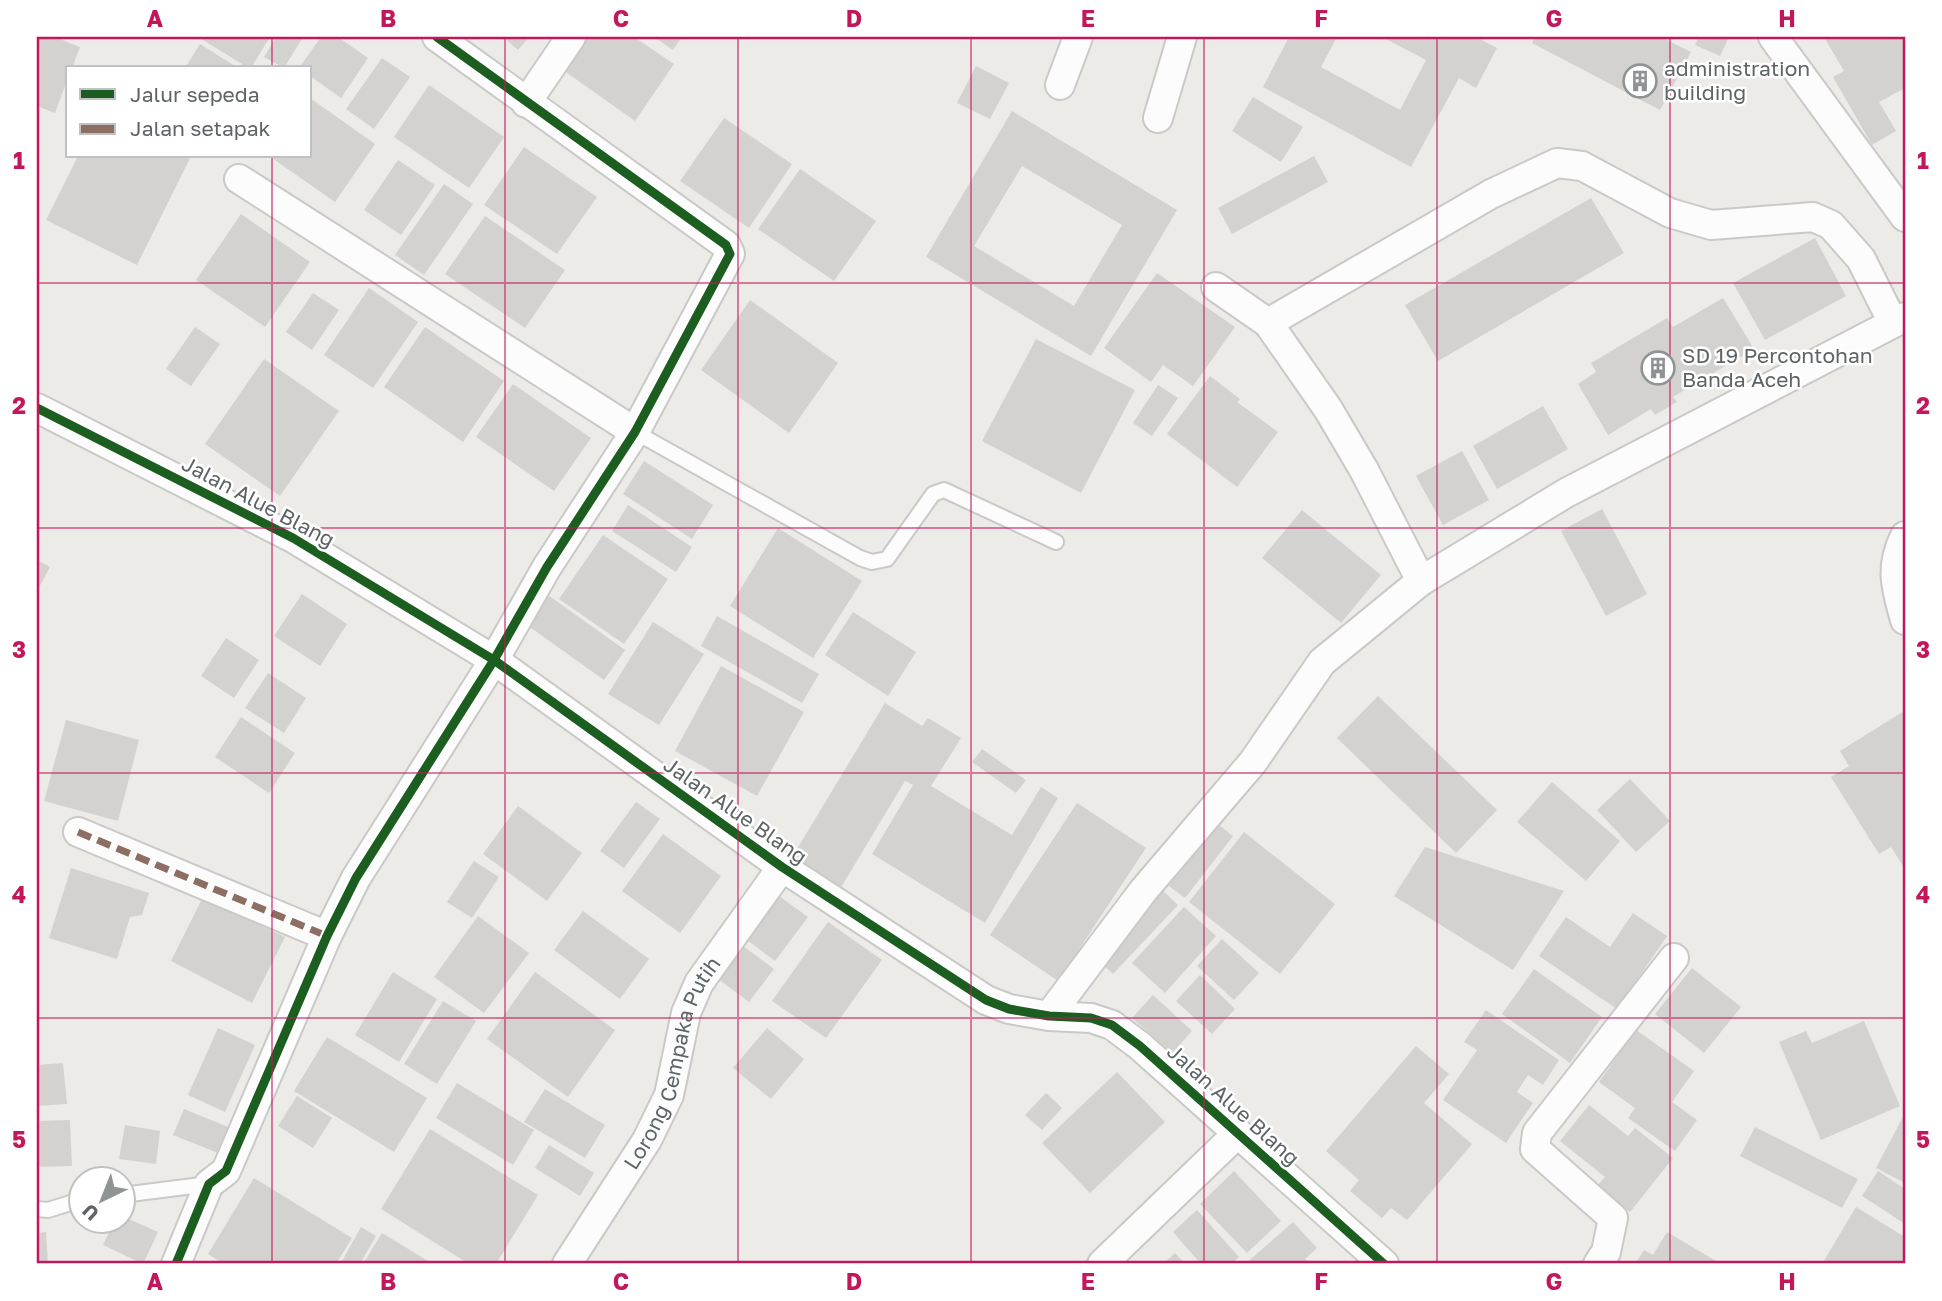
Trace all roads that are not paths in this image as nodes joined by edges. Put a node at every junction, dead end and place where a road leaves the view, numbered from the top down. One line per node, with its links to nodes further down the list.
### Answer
1 (437, 37): 7 (street)
2 (571, 37): 7 (street)
3 (1078, 37): 6 (street)
4 (1182, 37): 8 (street)
5 (1773, 37): 10 (street)
6 (1060, 85)
7 (526, 103): 15 (street)
8 (1158, 118)
9 (239, 179): 15 (street)
10 (1905, 217)
11 (1216, 287): 13 (street)
12 (1899, 320): 13 (street); 18 (street)
13 (1268, 323): 18 (street)
14 (37, 408): 20 (street, Jalan Alue Blang)
15 (635, 432): 17 (lane); 20 (street)
16 (1905, 536): 19 (street)
17 (1056, 542)
18 (1421, 581): 25 (street)
19 (1905, 620)
20 (495, 660): 22 (street, Jalan Alue Blang); 23 (street)
21 (78, 832): 23 (street)
22 (782, 867): 25 (street, Jalan Alue Blang); 32 (street, Lorong Cempaka Putih)
23 (327, 936): 27 (street)
24 (1674, 958): 35 (street)
25 (1049, 1016): 26 (street, Jalan Alue Blang)
26 (1238, 1133): 33 (street); 34 (street, Jalan Alue Blang)
27 (209, 1184): 28 (lane); 31 (street)
28 (136, 1193)
29 (66, 1204): 30 (lane)
30 (37, 1209)
31 (176, 1264)
32 (567, 1264)
33 (1102, 1264)
34 (1384, 1264)
35 (1598, 1264)

